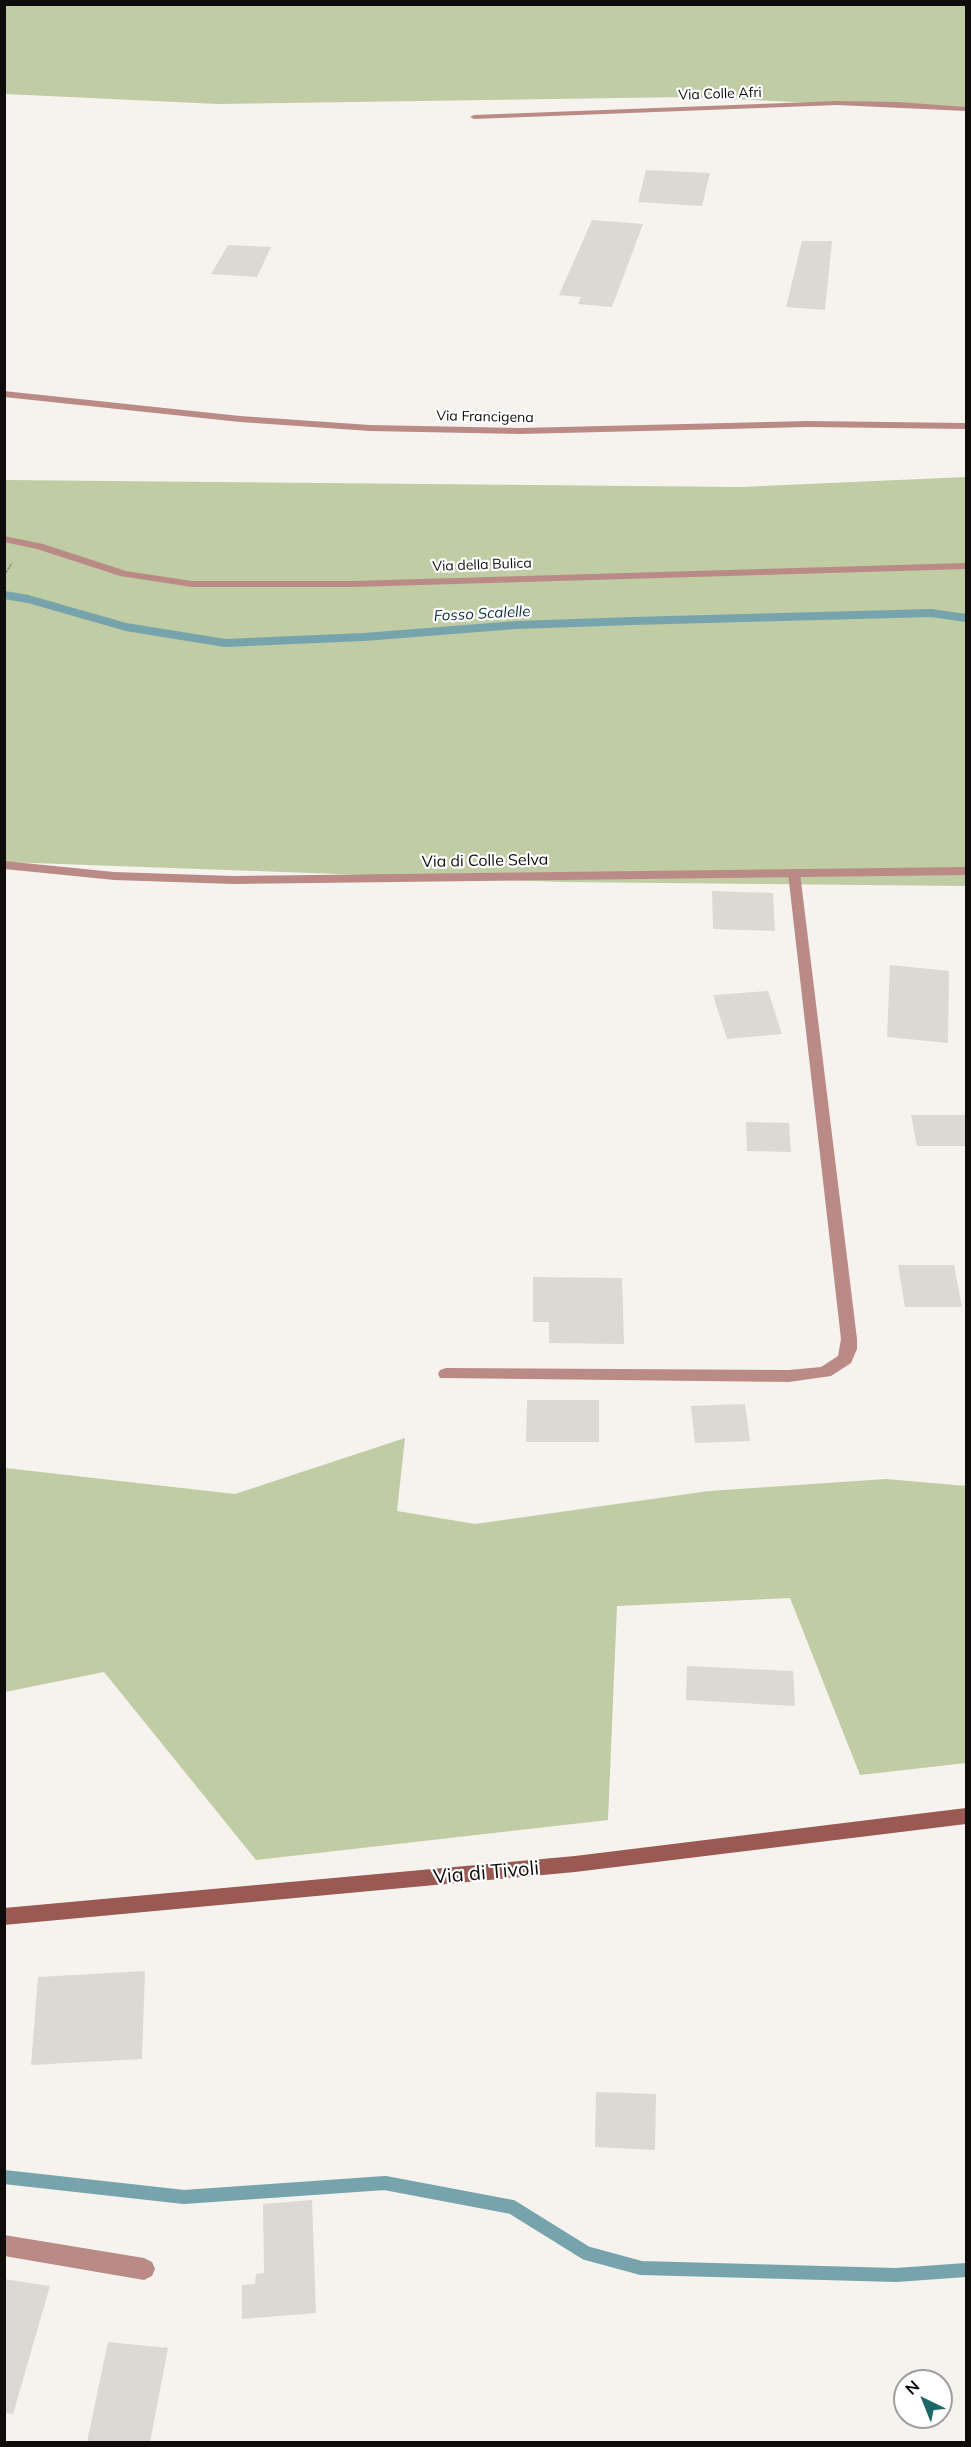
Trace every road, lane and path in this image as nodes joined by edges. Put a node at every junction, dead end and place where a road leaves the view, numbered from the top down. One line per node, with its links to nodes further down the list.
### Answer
1 (966, 109): 2 (street, Via Colle Afri)
2 (474, 117)
3 (4, 394): 4 (street, Via Francigena)
4 (966, 426)
5 (4, 539): 6 (street, Via della Bulica)
6 (966, 566)
7 (4, 865): 9 (street, Via di Colle Selva)
8 (966, 871): 9 (street, Via di Colle Selva)
9 (794, 873): 10 (street)
10 (446, 1374)
11 (966, 1816): 12 (main road, Via di Tivoli)
12 (4, 1917)
13 (4, 2245): 14 (street)
14 (144, 2269)

